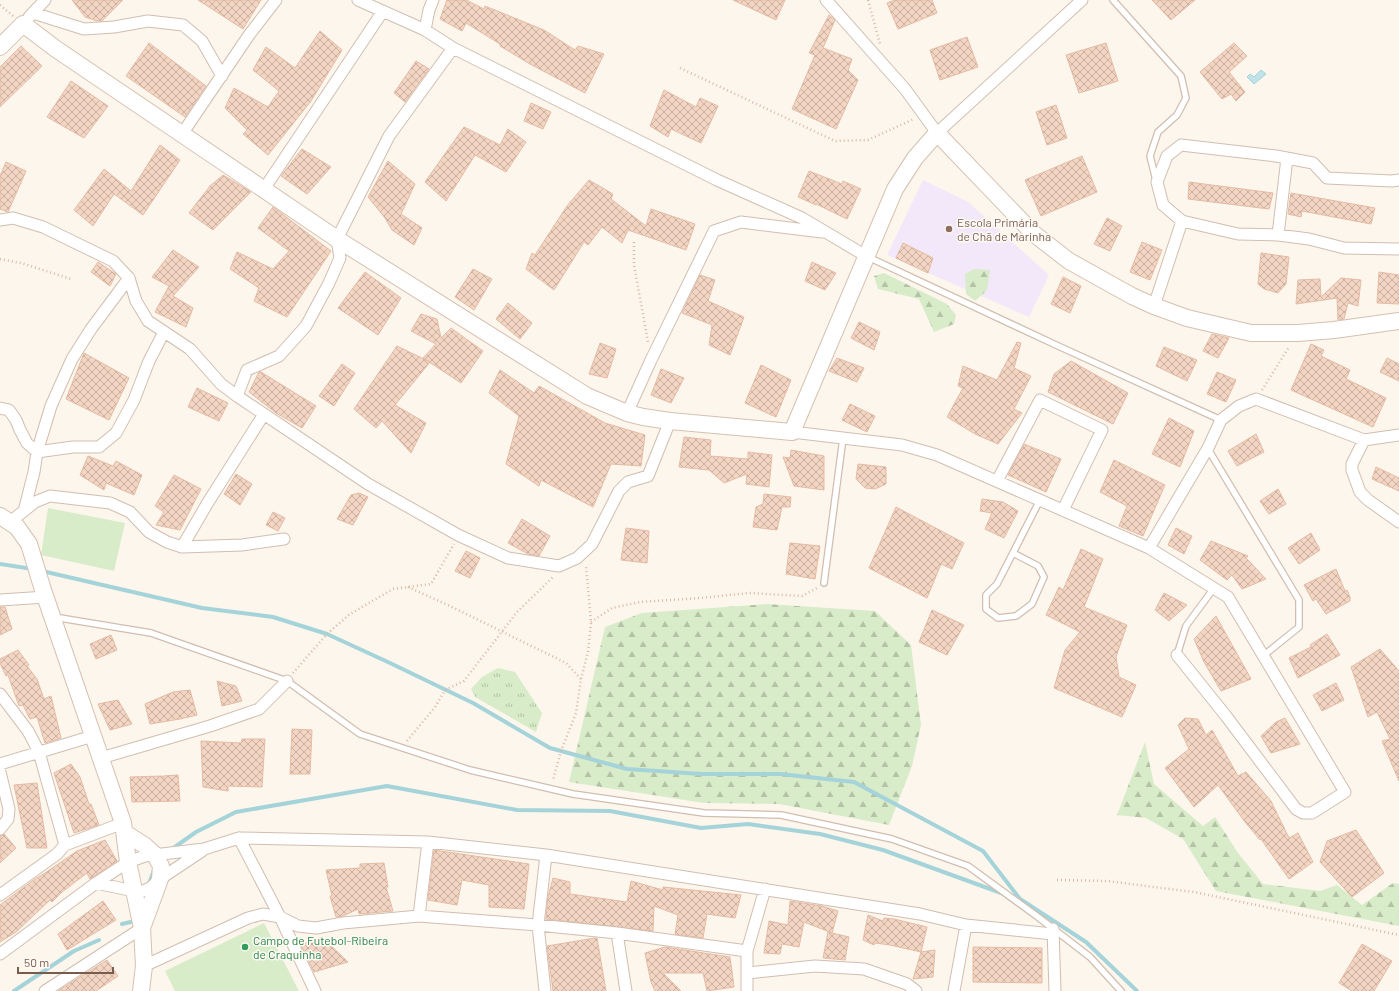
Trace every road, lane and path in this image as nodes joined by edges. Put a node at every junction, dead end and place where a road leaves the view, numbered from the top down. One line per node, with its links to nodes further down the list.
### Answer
1 (45, 0): 10 (street)
2 (276, 0): 16 (street)
3 (358, 0): 9 (street)
4 (433, 0): 11 (street)
5 (826, 0): 17 (street)
6 (868, 0): 14 (path)
7 (1082, 0): 18 (street)
8 (1113, 0): 22 (lane)
9 (383, 11): 11 (street); 23 (street)
10 (28, 18): 12 (street); 16 (street); 19 (street)
11 (425, 30): 13 (street)
12 (0, 47)
13 (452, 48): 26 (street); 28 (street)
14 (882, 49)
15 (680, 68): 17 (path)
16 (222, 76): 19 (street)
17 (924, 115): 18 (street)
18 (937, 133): 31 (street); 35 (street)
19 (182, 134): 23 (street)
20 (1287, 158): 21 (street); 22 (street); 27 (street)
21 (1399, 180)
22 (1157, 182): 25 (street)
23 (264, 189): 28 (street)
24 (0, 220): 33 (street)
25 (1182, 220): 27 (street); 35 (street)
26 (826, 232): 31 (street); 39 (street)
27 (1278, 235): 30 (street)
28 (337, 239): 40 (street); 43 (street)
29 (634, 242): 39 (path)
30 (1399, 249)
31 (866, 256): 45 (lane); 47 (street)
32 (0, 259): 34 (path)
33 (129, 278): 37 (street); 52 (street)
34 (71, 279)
35 (1154, 306): 38 (street)
36 (1399, 320): 38 (street)
37 (164, 332): 40 (street); 52 (street)
38 (1298, 333): 41 (path)
39 (651, 360): 43 (street)
40 (237, 396): 44 (street)
41 (1256, 399): 45 (street); 50 (street)
42 (0, 408): 52 (street)
43 (627, 412): 46 (street)
44 (264, 414): 59 (street); 61 (street)
45 (1221, 420): 51 (street)
46 (670, 421): 47 (street); 63 (street)
47 (792, 432): 49 (street)
48 (1399, 436): 50 (street)
49 (844, 438): 53 (street); 66 (lane)
50 (1364, 440): 58 (street)
51 (1208, 448): 62 (street); 75 (lane)
52 (37, 452): 56 (street)
53 (997, 481): 54 (street); 55 (street)
54 (1040, 500): 55 (street); 64 (lane)
55 (1063, 510): 62 (street)
56 (24, 511): 57 (street); 61 (street)
57 (5, 519): 69 (street)
58 (1399, 522)
59 (458, 535): 65 (street); 67 (path)
60 (284, 539): 61 (street)
61 (182, 547)
62 (1149, 548): 68 (street)
63 (587, 549): 65 (street); 72 (path)
64 (1013, 553): 64 (lane)
65 (566, 563): 73 (path)
66 (824, 583): 72 (path)
67 (408, 587): 73 (path); 77 (path)
68 (1214, 588): 74 (lane); 75 (street)
69 (44, 593): 70 (street); 71 (street)
70 (0, 600)
71 (53, 617): 77 (lane); 79 (street)
72 (591, 622): 76 (path)
73 (502, 632): 76 (path); 80 (path)
74 (1176, 655): 75 (street)
75 (1263, 656)
76 (581, 679): 85 (path)
77 (287, 682): 80 (lane); 82 (street)
78 (0, 694): 81 (street)
79 (93, 736): 81 (street); 82 (street)
80 (402, 748): 85 (lane)
81 (39, 752): 83 (street); 90 (street)
82 (101, 758): 86 (street)
83 (0, 764)
84 (0, 772): 87 (street)
85 (550, 789): 106 (lane)
86 (124, 828): 90 (street); 92 (street); 94 (street)
87 (0, 829)
88 (239, 838): 89 (street); 91 (street); 102 (street)
89 (428, 842): 93 (street); 101 (street)
90 (65, 845): 100 (street)
91 (204, 850): 92 (street); 95 (street)
92 (155, 855): 94 (street); 95 (street)
93 (546, 855): 98 (street); 103 (street)
94 (128, 862): 97 (street); 99 (street)
95 (160, 879): 99 (street); 105 (street)
96 (1057, 880): 108 (path)
97 (96, 884): 99 (street); 110 (street)
98 (765, 890): 104 (street); 109 (street)
99 (134, 891): 105 (street)
100 (0, 895)
101 (419, 916): 102 (street); 103 (street)
102 (280, 917): 111 (street); 115 (street)
103 (538, 925): 107 (street); 116 (street)
104 (966, 925): 106 (street); 120 (street)
105 (142, 928): 111 (street); 113 (street)
106 (1053, 932): 121 (street); 122 (lane)
107 (617, 933): 109 (street); 117 (street)
108 (1399, 935)
109 (747, 951): 112 (street)
110 (0, 954)
111 (144, 966): 114 (street)
112 (748, 973): 118 (street); 119 (street)
113 (44, 991)
114 (141, 991)
115 (315, 991)
116 (545, 991)
117 (626, 991)
118 (748, 991)
119 (916, 991)
120 (954, 991)
121 (1055, 991)
122 (1121, 991)

